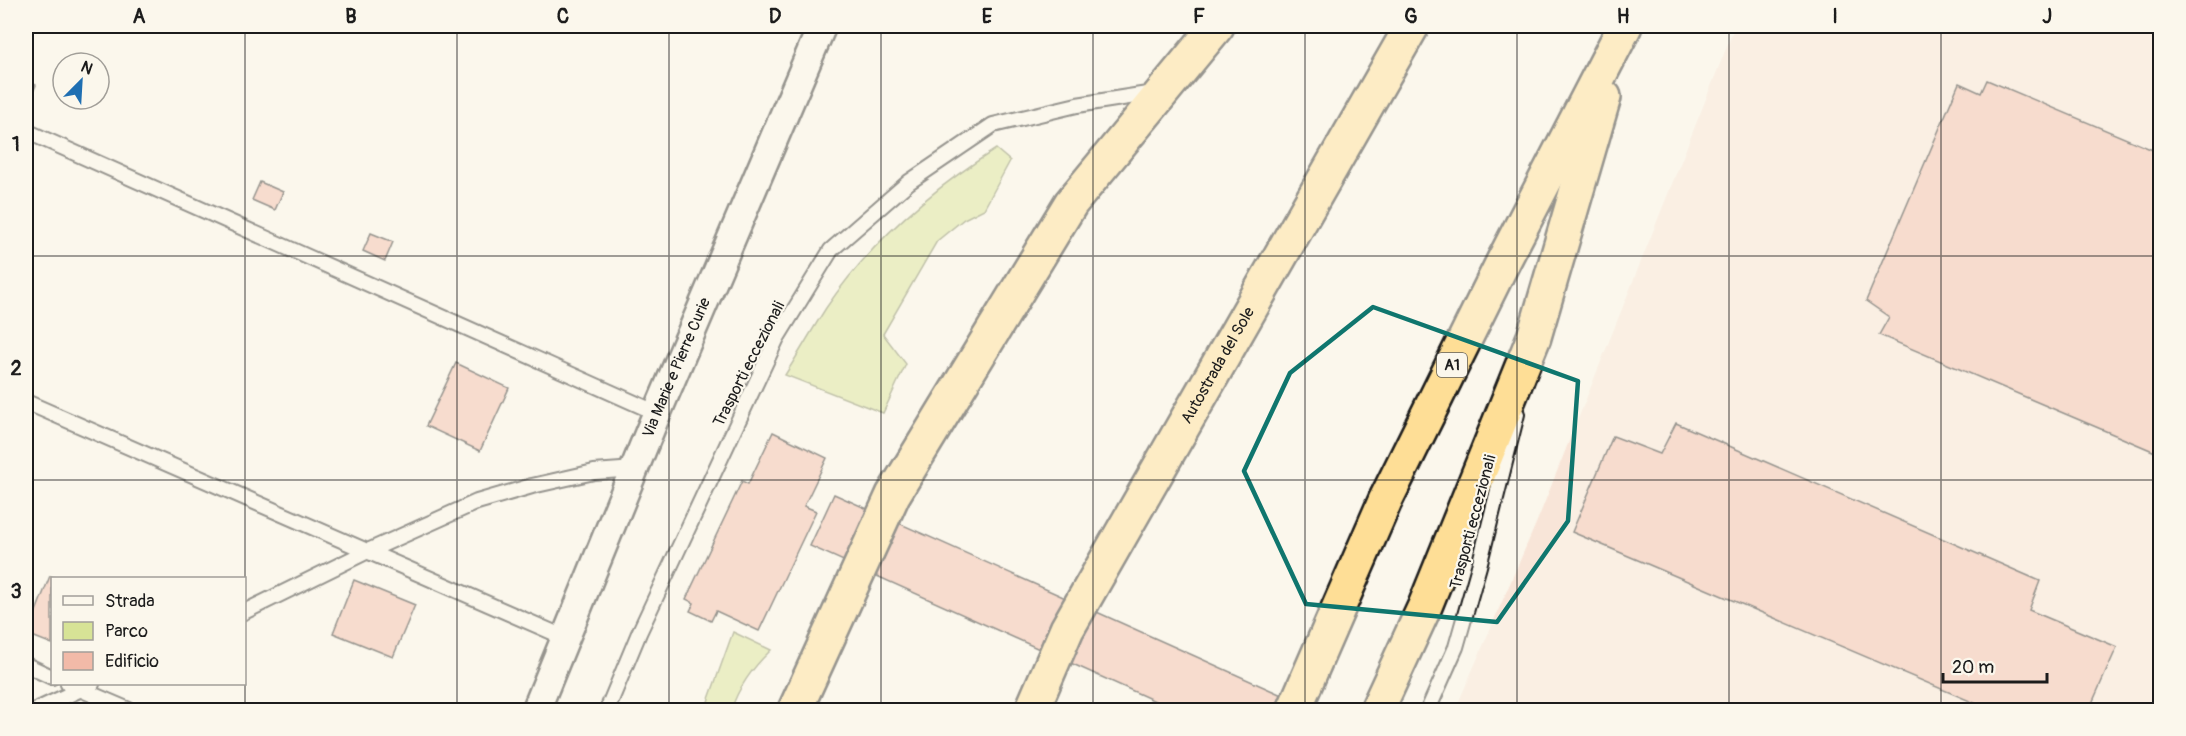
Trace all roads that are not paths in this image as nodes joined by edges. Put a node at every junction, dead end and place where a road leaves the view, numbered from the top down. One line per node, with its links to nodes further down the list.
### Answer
1 (822, 26): 9 (street, Via Marie e Pierre Curie)
2 (1217, 26): 5 (highway)
3 (1412, 26): 22 (highway, Autostrada del Sole)
4 (1625, 26): 7 (highway); 23 (highway, A1)
5 (1162, 92): 20 (lane, Trasporti eccezionali); 21 (highway)
6 (26, 131): 9 (lane)
7 (1534, 338): 24 (highway); 25 (lane, Trasporti eccezionali)
8 (26, 402): 11 (lane)
9 (657, 412): 10 (street, Via Marie e Pierre Curie)
10 (635, 468): 11 (lane); 13 (street, Via Marie e Pierre Curie)
11 (368, 551): 12 (lane); 13 (lane)
12 (246, 611)
13 (566, 638): 19 (street, Via Marie e Pierre Curie)
14 (26, 664): 15 (lane)
15 (51, 676)
16 (80, 685): 17 (lane); 18 (lane)
17 (36, 711)
18 (129, 711)
19 (536, 711)
20 (607, 711)
21 (795, 711)
22 (1032, 711)
23 (1294, 711)
24 (1377, 711)
25 (1428, 711)

